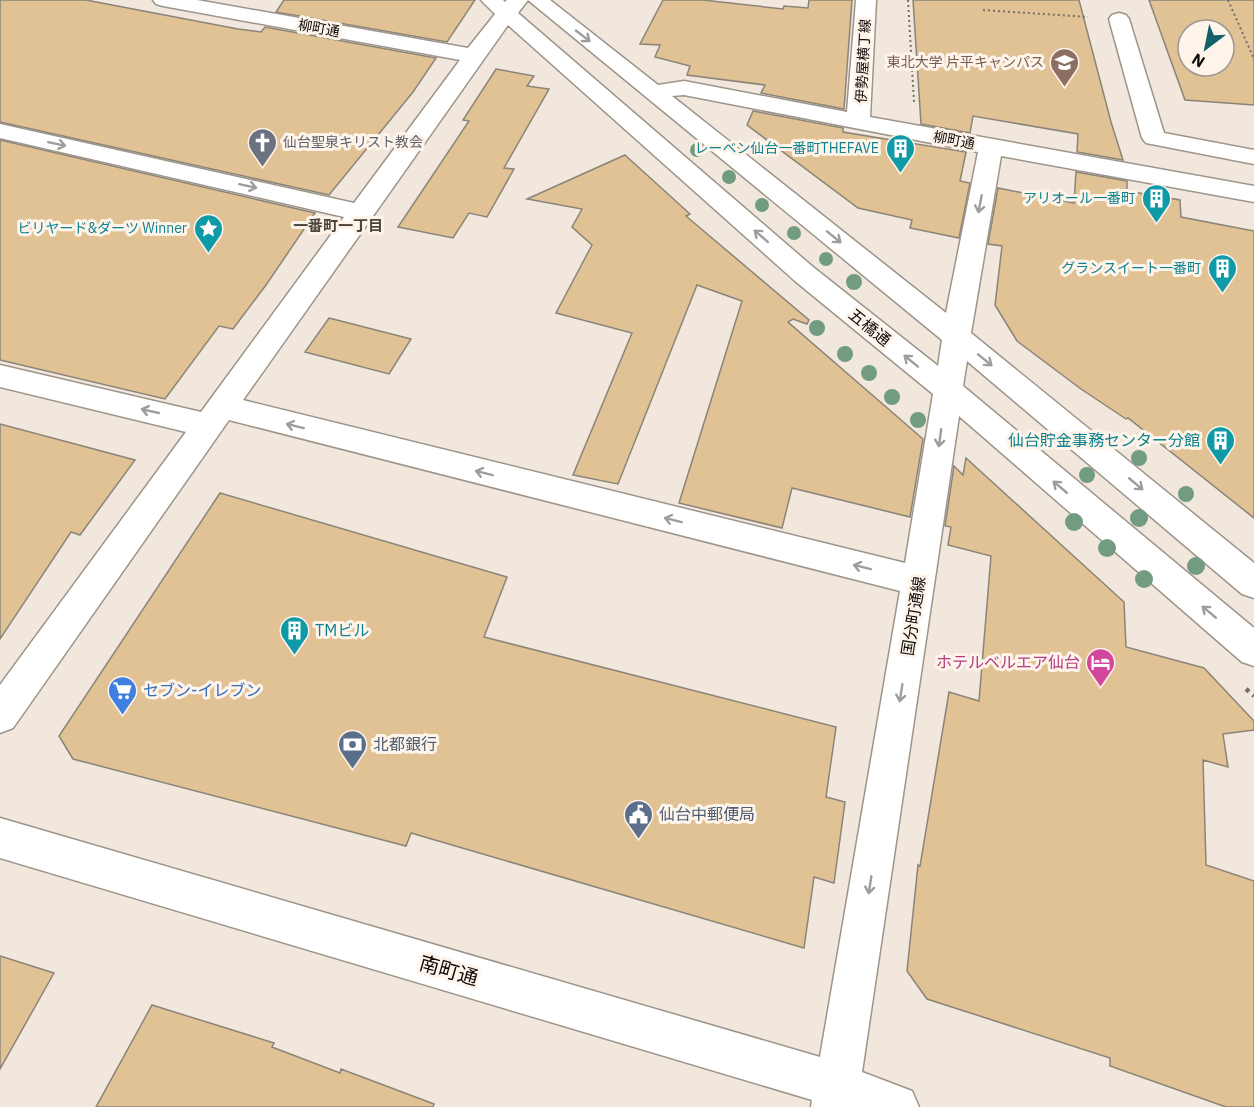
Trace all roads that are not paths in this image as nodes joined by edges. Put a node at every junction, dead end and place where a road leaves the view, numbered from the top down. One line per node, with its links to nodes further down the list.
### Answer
1 (163, 0): 6 (street, 柳町通)
2 (538, 0): 7 (street, one-way to 7)
3 (866, 0): 8 (street, 伊勢屋横丁線)
4 (505, 5): 6 (street); 16 (street, 五橋通, one-way to 4)
5 (1119, 19): 11 (street)
6 (475, 56): 13 (street)
7 (655, 92): 8 (street, 柳町通); 14 (street, one-way to 14)
8 (858, 122): 10 (street, 柳町通)
9 (0, 131): 13 (street, one-way to 13)
10 (991, 147): 12 (street, 柳町通); 14 (street, 国分町通線, one-way to 14)
11 (1254, 157)
12 (1254, 194)
13 (362, 213): 17 (street)
14 (956, 337): 16 (street, 国分町通線); 19 (street, one-way to 19)
15 (0, 376): 17 (street, one-way to 15)
16 (948, 390): 18 (street, 国分町通線, one-way to 18); 20 (street, 五橋通, one-way to 16)
17 (214, 416): 18 (street, one-way to 17); 21 (street)
18 (919, 581): 23 (street, 国分町通線, one-way to 23)
19 (1254, 583)
20 (1254, 650)
21 (0, 715)
22 (0, 838): 23 (street, 南町通)
23 (836, 1096): 24 (street, 南町通)
24 (896, 1107)

